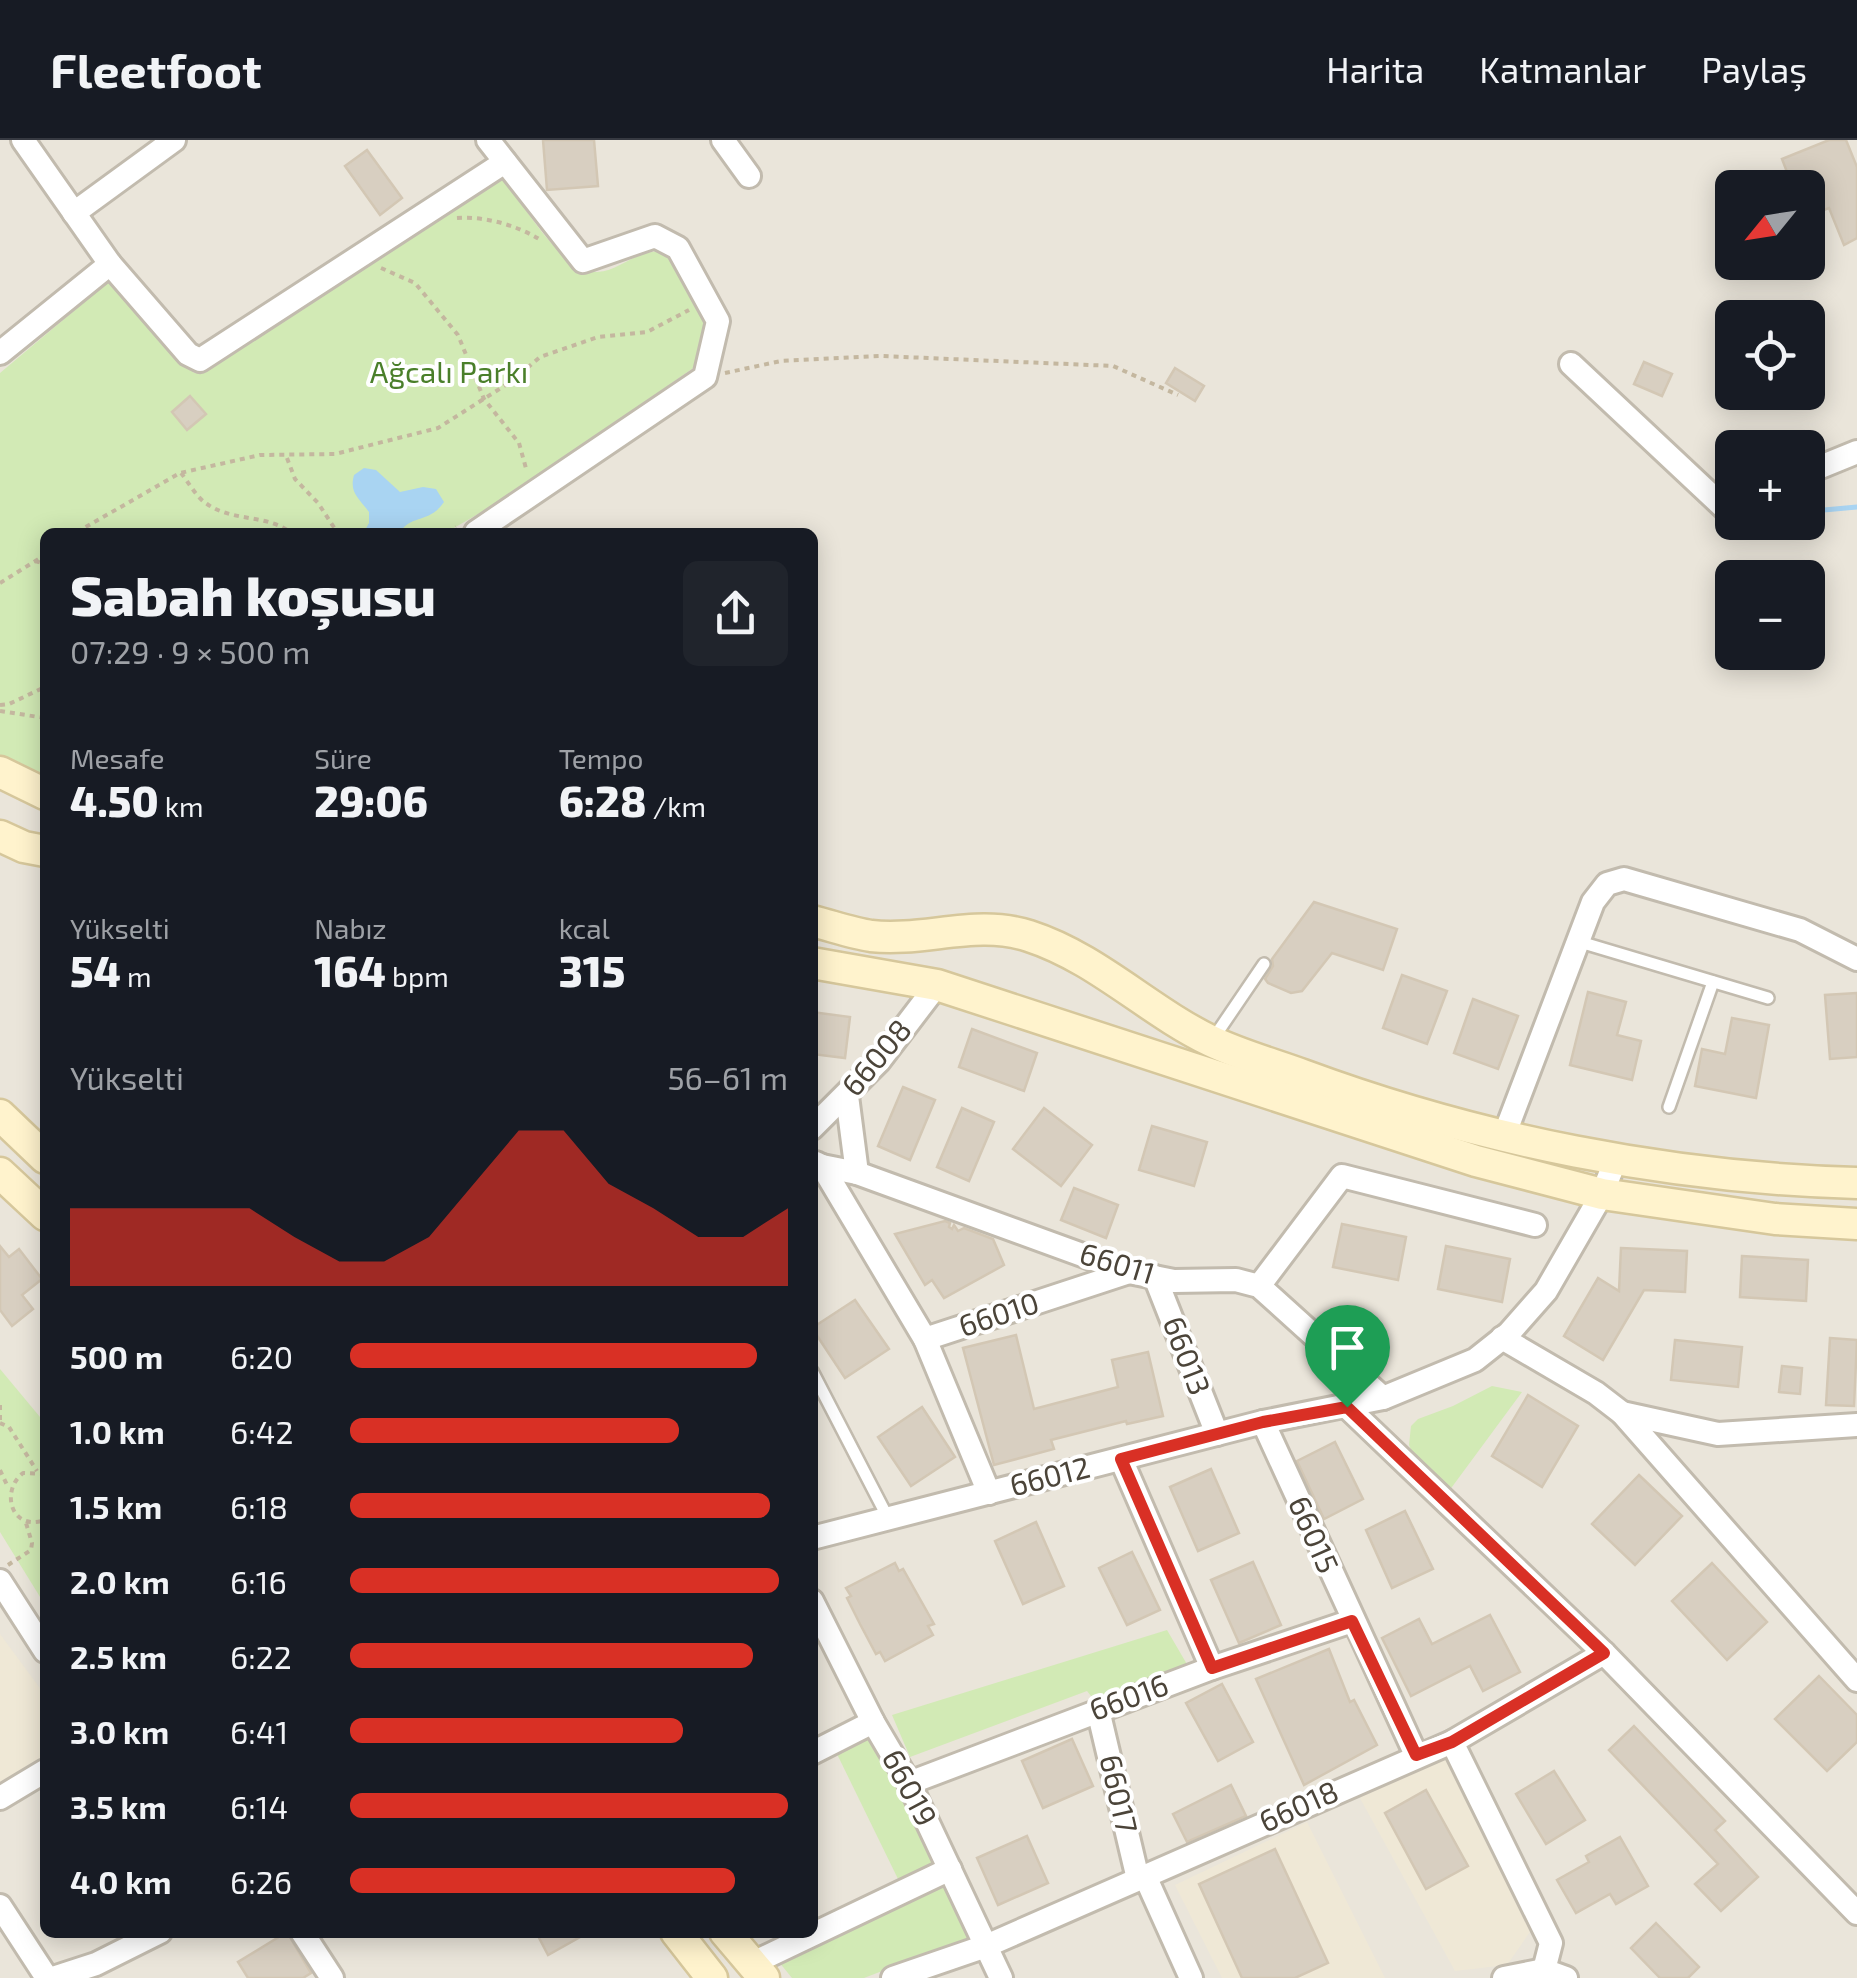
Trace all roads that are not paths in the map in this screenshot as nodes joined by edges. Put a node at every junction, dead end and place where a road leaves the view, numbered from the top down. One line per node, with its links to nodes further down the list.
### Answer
1 (22, 140): 7 (street)
2 (174, 140): 7 (street)
3 (488, 140): 5 (street)
4 (723, 140): 6 (street)
5 (506, 162): 8 (street); 14 (street)
6 (748, 176)
7 (74, 212): 8 (street)
8 (110, 264): 9 (street)
9 (0, 353)
10 (1571, 364): 13 (street)
11 (1857, 452): 12 (street)
12 (1825, 465)
13 (1715, 499)
14 (469, 528)
15 (0, 772): 16 (main road)
16 (40, 789)
17 (23, 844): 18 (street)
18 (40, 864)
19 (818, 922): 20 (main road)
20 (960, 931): 25 (main road); 27 (main road)
21 (1580, 942): 22 (street); 26 (lane); 35 (street)
22 (1857, 959)
23 (818, 964): 27 (main road)
24 (1264, 964): 30 (lane)
25 (1116, 980): 29 (main road); 30 (main road)
26 (1713, 982): 28 (lane); 32 (lane)
27 (947, 988): 29 (main road); 31 (street, 66008)
28 (1768, 998)
29 (1098, 1038): 43 (main road)
30 (1211, 1041): 35 (main road)
31 (848, 1096): 34 (street, 66008); 40 (street)
32 (1669, 1107)
33 (0, 1115): 36 (main road)
34 (818, 1123)
35 (1504, 1136): 37 (main road)
36 (40, 1153)
37 (1616, 1159): 42 (main road); 43 (street, 66012)
38 (818, 1164): 40 (street, 66011)
39 (818, 1166): 51 (street)
40 (857, 1172): 47 (street, 66011)
41 (0, 1174): 44 (main road)
42 (1857, 1183)
43 (1602, 1194): 45 (main road); 50 (street, 66012)
44 (40, 1210)
45 (1857, 1224)
46 (1535, 1225): 49 (street)
47 (1129, 1272): 48 (street, 66011); 51 (street, 66010)
48 (1155, 1277): 49 (street, 66011); 58 (street, 66013)
49 (1259, 1286): 53 (street)
50 (1502, 1338): 53 (street, 66012); 55 (street)
51 (925, 1340): 60 (street)
52 (818, 1383): 61 (lane)
53 (1382, 1398): 54 (street, 66012)
54 (1347, 1407): 56 (street, 66012); 67 (street)
55 (1622, 1413): 57 (street); 69 (street)
56 (1263, 1422): 58 (street, 66012); 65 (street, 66015)
57 (1857, 1425)
58 (1216, 1434): 59 (street, 66012)
59 (1121, 1459): 60 (street, 66012); 68 (street)
60 (990, 1492): 61 (street, 66012)
61 (888, 1518): 62 (street, 66012)
62 (818, 1536)
63 (0, 1581): 66 (street)
64 (818, 1613): 71 (street, 66019)
65 (1352, 1621): 68 (street, 66016); 74 (street, 66015)
66 (40, 1643)
67 (1604, 1653): 72 (street, 66018); 81 (street)
68 (1212, 1668): 70 (street, 66016)
69 (1854, 1670)
70 (1098, 1710): 76 (street, 66016); 79 (street, 66017)
71 (873, 1722): 73 (street); 76 (street, 66019)
72 (1452, 1742): 74 (street, 66018); 89 (street)
73 (818, 1750)
74 (1416, 1755): 79 (street, 66018)
75 (40, 1773): 77 (street)
76 (909, 1782): 78 (street, 66019)
77 (0, 1798)
78 (950, 1869): 86 (street, 66019); 88 (street)
79 (1142, 1878): 86 (street, 66018); 95 (street, 66017)
80 (0, 1906): 90 (street)
81 (1857, 1913)
82 (151, 1938): 87 (street)
83 (306, 1938): 91 (street)
84 (681, 1938): 92 (main road)
85 (729, 1938): 88 (main road)
86 (986, 1946): 93 (street, 66018); 94 (street, 66019)
87 (100, 1971): 90 (street)
88 (758, 1971)
89 (1555, 1974): 96 (street)
90 (50, 1978)
91 (332, 1978)
92 (712, 1978)
93 (893, 1978)
94 (1000, 1978)
95 (1191, 1978)
96 (1504, 1978)

